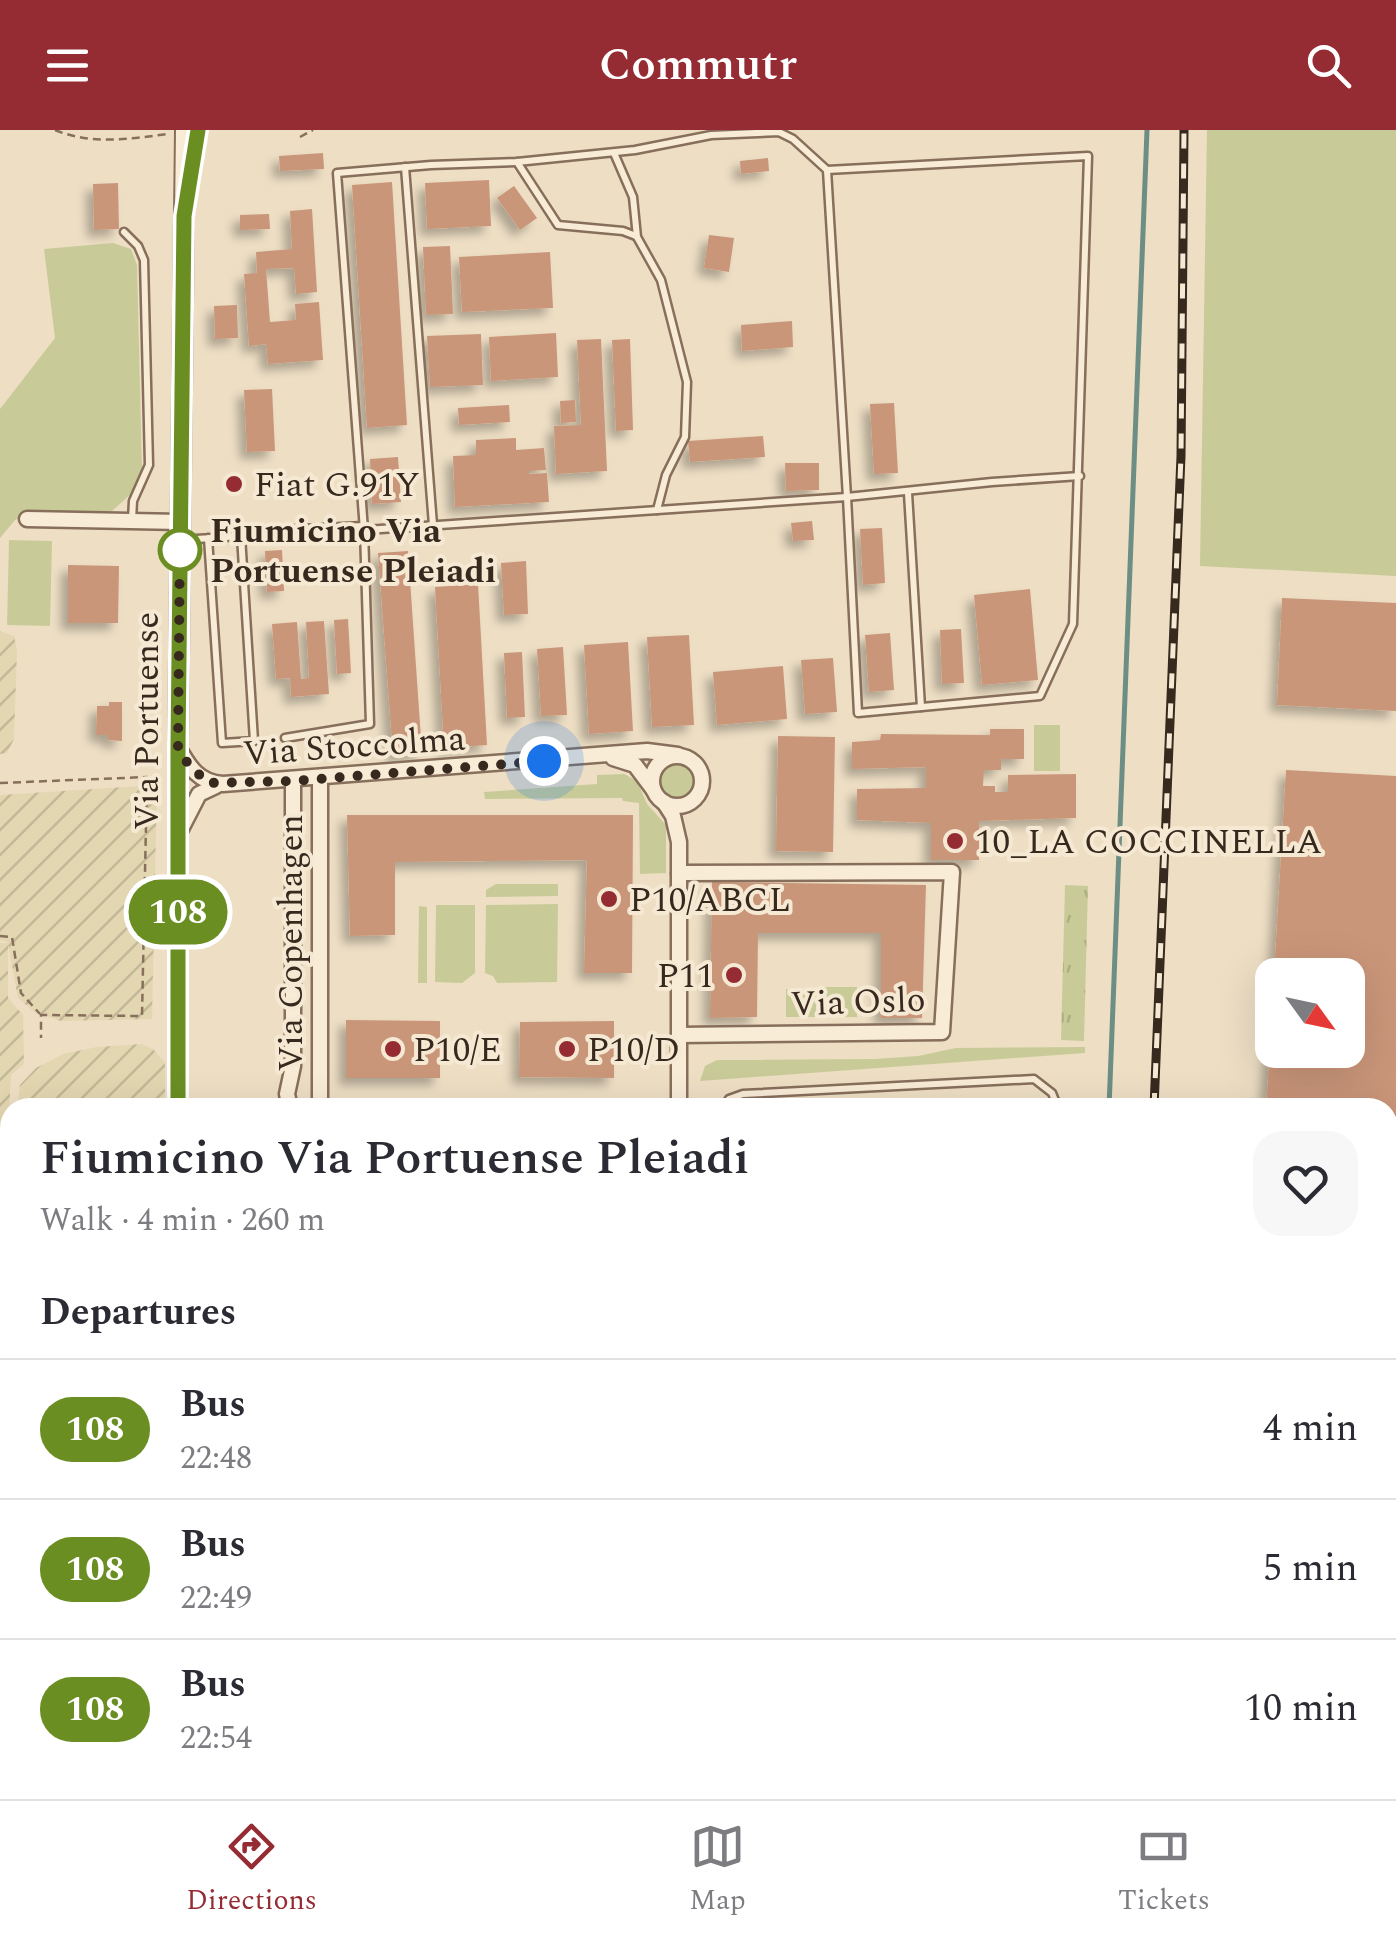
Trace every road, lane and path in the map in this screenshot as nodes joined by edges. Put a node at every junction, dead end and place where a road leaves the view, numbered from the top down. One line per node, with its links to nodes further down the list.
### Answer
1 (55, 130): 4 (path)
2 (198, 130): 10 (street, Via Portuense)
3 (313, 130): 5 (path)
4 (185, 131): 10 (street, Via Portuense)
5 (300, 136)
6 (614, 153): 7 (lane); 9 (lane); 12 (lane)
7 (517, 162): 8 (lane); 12 (lane)
8 (405, 167): 19 (lane); 20 (lane)
9 (827, 170): 13 (lane); 15 (lane)
10 (184, 216): 21 (street, Via Portuense)
11 (124, 232): 18 (lane)
12 (636, 237): 16 (lane)
13 (1080, 476): 14 (lane); 24 (lane)
14 (908, 493): 15 (lane); 24 (lane)
15 (847, 497): 16 (lane); 24 (lane)
16 (657, 510): 19 (lane)
17 (27, 519): 18 (street)
18 (132, 522): 21 (street)
19 (433, 526): 20 (lane)
20 (364, 530): 22 (street); 25 (lane)
21 (181, 531): 23 (lane); 26 (street, Via Portuense)
22 (240, 536): 23 (lane); 23 (lane)
23 (208, 538)
24 (921, 707)
25 (285, 738)
26 (178, 746): 32 (street, Via Stoccolma); 36 (street, Via Portuense)
27 (678, 755): 28 (street, Via Stoccolma); 33 (street); 35 (street)
28 (608, 756): 29 (street, Via Stoccolma); 33 (street)
29 (320, 779): 30 (street, Via Stoccolma); 44 (street, Via Copenhagen)
30 (293, 781): 32 (street, Via Stoccolma); 43 (street, Via Copenhagen)
31 (0, 784): 40 (path)
32 (223, 784): 36 (street, Via Stoccolma)
33 (653, 789): 34 (street)
34 (664, 802): 35 (street); 37 (street)
35 (690, 802): 37 (street)
36 (178, 839): 45 (street, Via Portuense)
37 (679, 842): 38 (street)
38 (679, 873): 41 (street); 41 (street, Via Oslo)
39 (0, 936): 40 (path)
40 (41, 1015): 42 (path)
41 (679, 1035): 48 (street)
42 (42, 1038)
43 (291, 1081): 44 (street); 46 (street, Via Copenhagen)
44 (320, 1085): 47 (street, Via Copenhagen)
45 (178, 1098)
46 (288, 1098)
47 (319, 1098)
48 (679, 1098)
49 (732, 1098): 50 (lane)
50 (1054, 1098)

